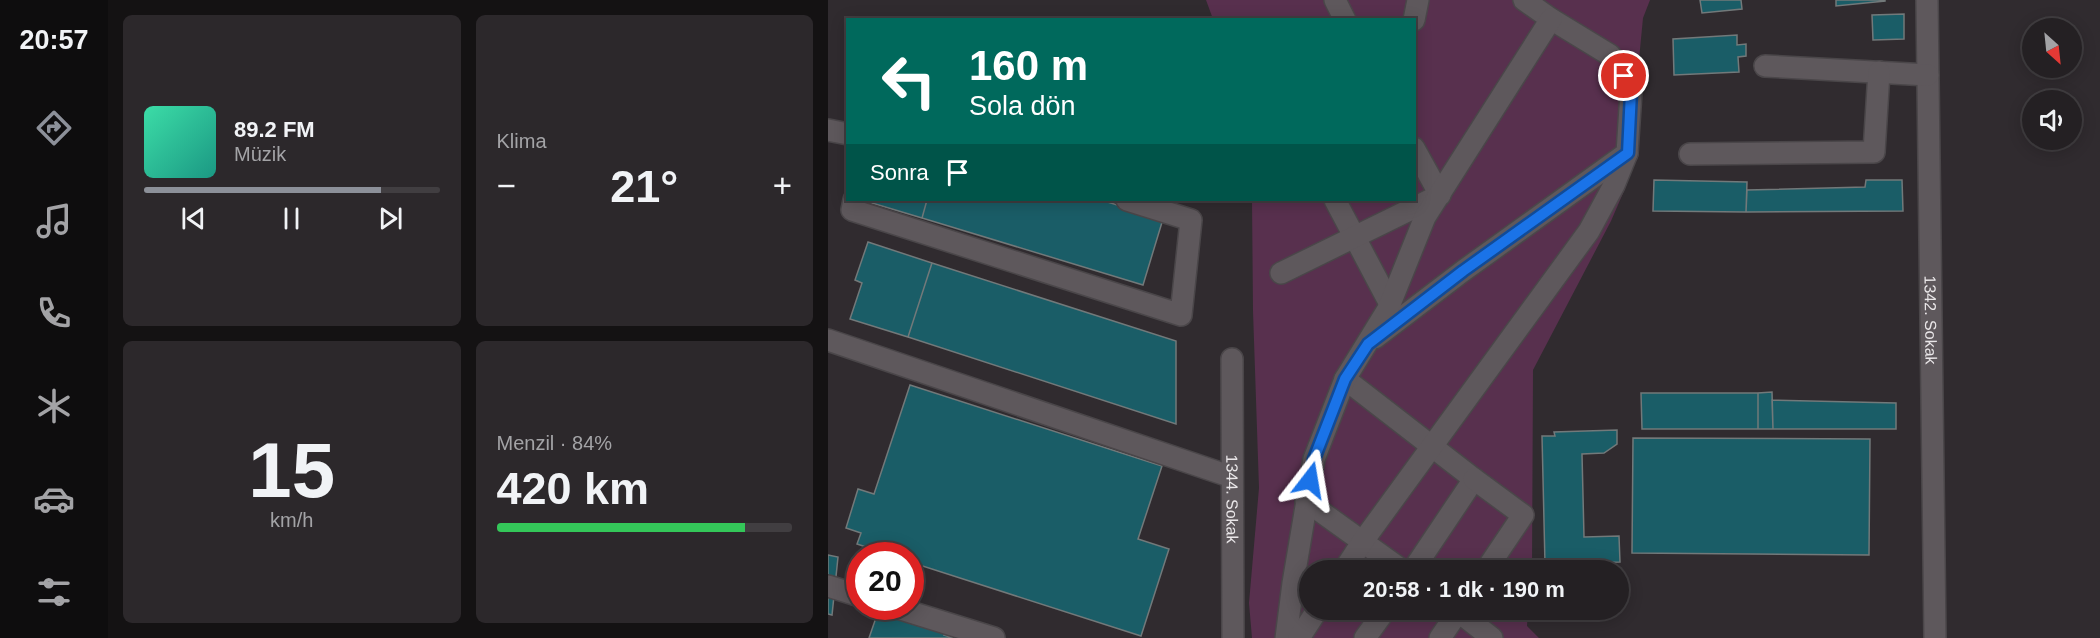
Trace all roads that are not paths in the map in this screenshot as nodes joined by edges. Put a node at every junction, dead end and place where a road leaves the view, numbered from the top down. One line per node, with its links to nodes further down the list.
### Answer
1 (1335, 0): 5 (street)
2 (1418, 0): 6 (street)
3 (1524, 0): 7 (street)
4 (1927, 0): 10 (street, 1342. Sokak)
5 (1344, 18)
6 (1414, 18)
7 (1551, 19): 14 (street); 16 (street)
8 (1765, 66): 9 (street)
9 (1879, 72): 10 (street); 15 (street)
10 (1928, 75): 50 (street, 1342. Sokak)
11 (828, 130): 12 (street)
12 (846, 134)
13 (1416, 152): 16 (street)
14 (1628, 153): 24 (street); 27 (street)
15 (1690, 154)
16 (1440, 195): 20 (street); 22 (street)
17 (854, 201): 18 (street)
18 (1130, 201)
19 (1336, 201): 20 (street)
20 (1355, 237): 21 (street); 22 (street)
21 (1281, 273)
22 (1390, 304): 24 (street)
23 (828, 340): 28 (street)
24 (1368, 344): 26 (street)
25 (1232, 359): 28 (street, 1344. Sokak)
26 (1345, 379): 27 (street); 30 (street)
27 (1432, 446): 29 (street); 31 (street)
28 (1232, 477): 44 (street, 1344. Sokak)
29 (1474, 479): 34 (street); 35 (street)
30 (1306, 501): 31 (street); 45 (street)
31 (1363, 541): 32 (street); 33 (street)
32 (1351, 560)
33 (1389, 560)
34 (1420, 560)
35 (1493, 560)
36 (828, 586): 37 (street)
37 (846, 592)
38 (924, 616): 43 (street)
39 (1311, 620): 46 (street)
40 (1378, 620): 47 (street)
41 (1452, 620): 48 (street)
42 (1470, 620): 49 (street)
43 (994, 638)
44 (1233, 638)
45 (1286, 638)
46 (1299, 638)
47 (1365, 638)
48 (1440, 638)
49 (1492, 638)
50 (1935, 638)

